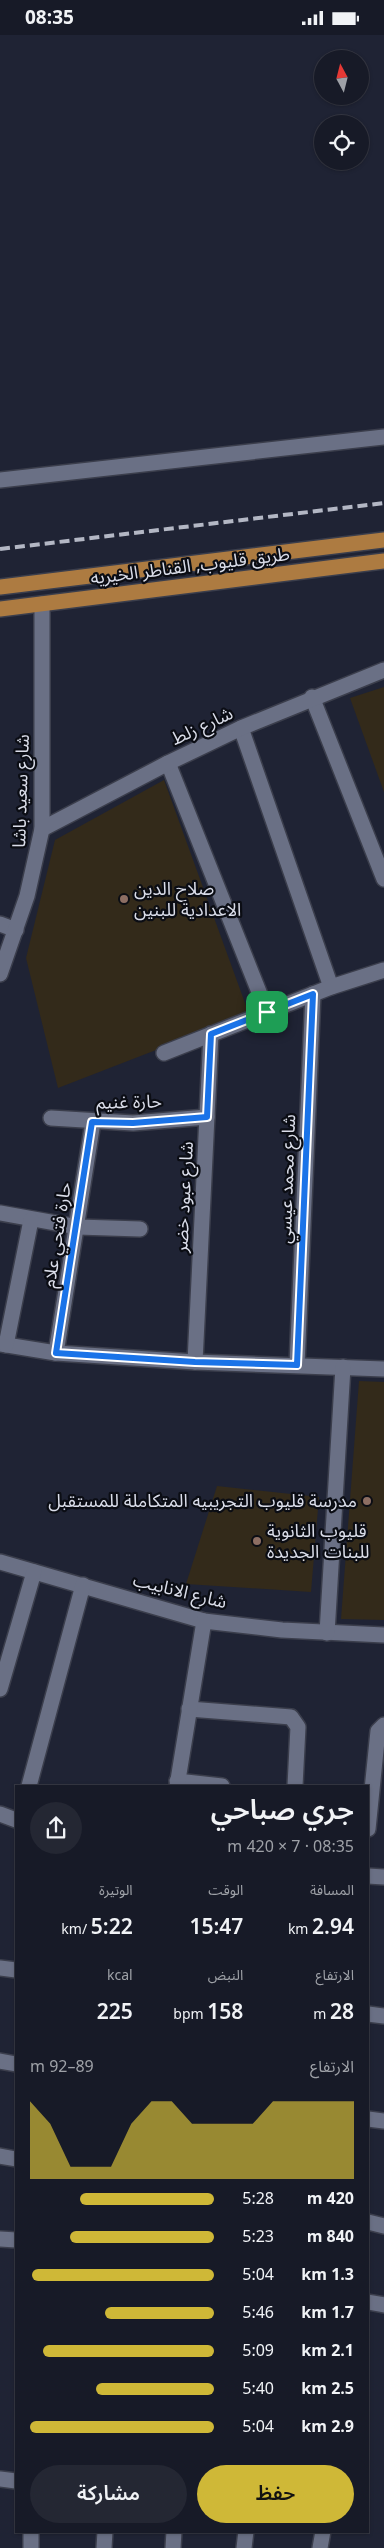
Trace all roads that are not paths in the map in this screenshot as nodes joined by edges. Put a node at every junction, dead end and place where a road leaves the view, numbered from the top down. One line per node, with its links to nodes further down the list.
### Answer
1 (384, 437): 2 (street)
2 (0, 480)
3 (384, 540): 5 (main road, طريق قليوب, القناطر الخيريه)
4 (384, 561): 6 (main road, طريق قليوب, القناطر الخيريه)
5 (0, 587)
6 (42, 604): 7 (main road, طريق قليوب, القناطر الخيريه); 12 (street, شارع سعيد باشا)
7 (0, 609)
8 (384, 670): 9 (street, شارع زلط)
9 (312, 697): 10 (street, شارع زلط); 13 (street)
10 (241, 728): 11 (street, شارع زلط); 18 (street)
11 (168, 763): 12 (street, شارع زلط); 20 (street)
12 (42, 829): 15 (street, شارع سعيد باشا)
13 (384, 879)
14 (0, 925): 15 (street)
15 (16, 930): 17 (street, شارع سعيد باشا)
16 (384, 970): 18 (street)
17 (0, 974)
18 (331, 987): 19 (street)
19 (313, 994): 20 (street); 33 (street, شارع محمد عيسي)
20 (267, 1012): 21 (street)
21 (211, 1034): 22 (street); 23 (street, شارع عبود خضر)
22 (164, 1053)
23 (207, 1117): 25 (street, حارة غنيم); 32 (street, شارع عبود خضر)
24 (51, 1118): 25 (street, حارة غنيم)
25 (92, 1122): 28 (street, حارة فتحي علام)
26 (0, 1213): 27 (street)
27 (31, 1219): 28 (street); 30 (street)
28 (78, 1227): 29 (street); 31 (street, حارة فتحي علام)
29 (140, 1229)
30 (3, 1345): 31 (street)
31 (56, 1353): 32 (street)
32 (195, 1362): 33 (street)
33 (297, 1365): 34 (street)
34 (343, 1367): 35 (street); 40 (street)
35 (384, 1369)
36 (0, 1562): 37 (street, شارع الانابيب)
37 (34, 1572): 38 (street, شارع الانابيب); 42 (street)
38 (83, 1585): 39 (street, شارع الانابيب); 46 (street)
39 (204, 1621): 40 (street, شارع الانابيب); 43 (street)
40 (327, 1633): 41 (street, شارع الانابيب)
41 (384, 1635)
42 (0, 1689)
43 (189, 1709): 45 (street); 48 (street)
44 (384, 1725): 49 (street)
45 (177, 1784): 47 (street)
46 (29, 1785)
47 (200, 1785)
48 (295, 1785)
49 (377, 1802): 52 (street)
50 (0, 1814): 51 (street)
51 (15, 1820)
52 (369, 1826)
53 (369, 1875): 54 (street)
54 (384, 1877)
55 (0, 1968): 56 (street)
56 (15, 1970)
57 (369, 2014): 58 (street)
58 (384, 2016)
59 (0, 2061): 60 (street)
60 (15, 2064)
61 (369, 2119): 62 (street)
62 (384, 2121)
63 (0, 2157): 64 (street)
64 (15, 2159)
65 (369, 2222): 66 (street)
66 (384, 2226)
67 (0, 2239): 68 (street)
68 (15, 2240)
69 (369, 2302): 70 (street)
70 (384, 2305)
71 (0, 2479): 72 (street)
72 (15, 2481)
73 (31, 2533): 78 (street)
74 (105, 2533): 79 (street)
75 (174, 2533): 80 (street)
76 (246, 2533): 81 (street)
77 (323, 2533): 82 (street)
78 (31, 2548)
79 (104, 2548)
80 (173, 2548)
81 (244, 2548)
82 (320, 2548)

